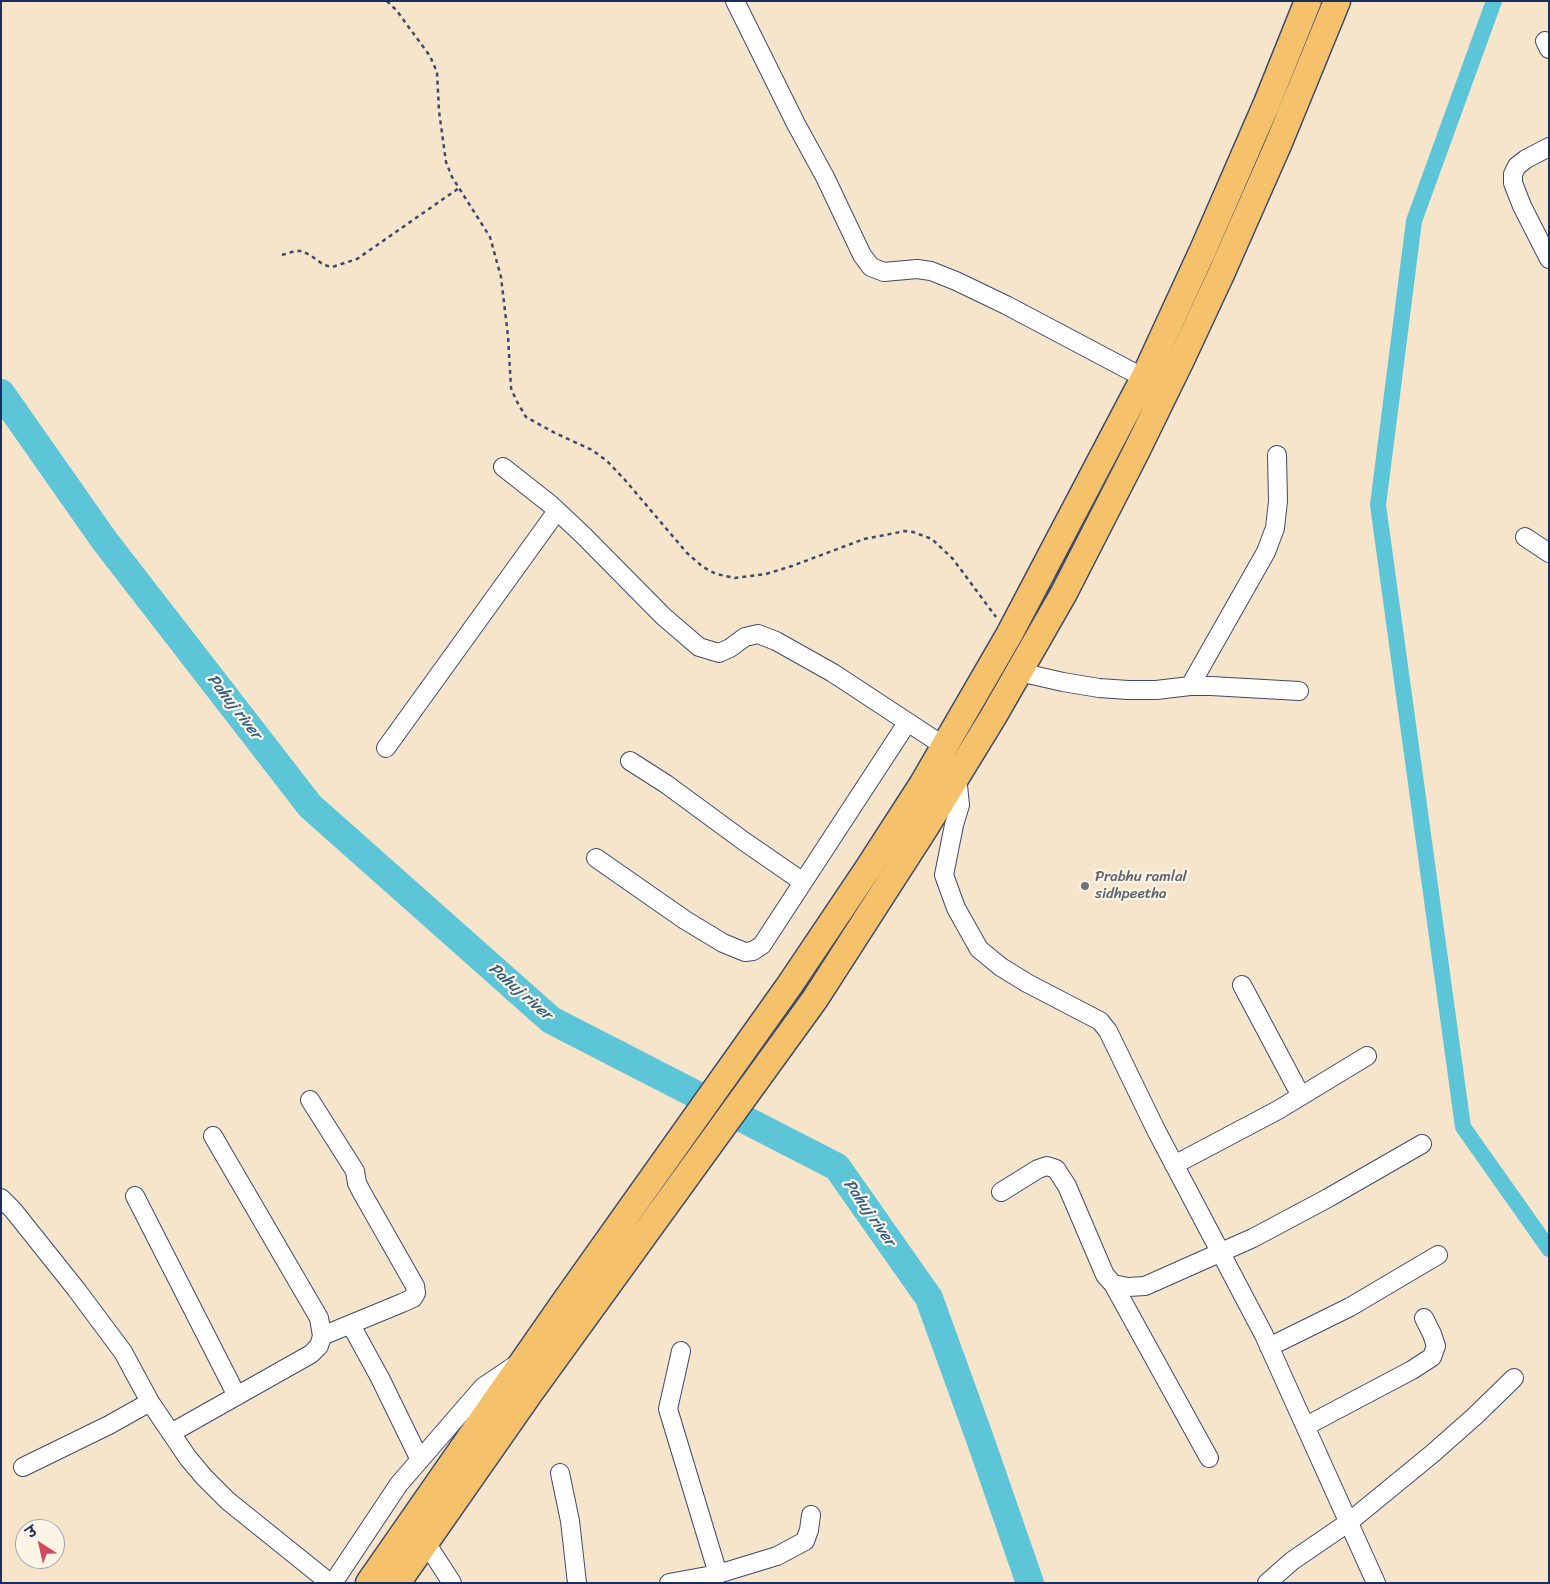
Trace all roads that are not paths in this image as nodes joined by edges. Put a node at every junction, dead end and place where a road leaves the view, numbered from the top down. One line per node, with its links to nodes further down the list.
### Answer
1 (735, 1): 6 (street)
2 (1308, 1): 6 (highway)
3 (1337, 1): 12 (highway)
4 (1549, 146): 5 (street)
5 (1549, 259)
6 (1144, 378): 16 (highway)
7 (1277, 455): 13 (street)
8 (504, 467): 9 (street)
9 (557, 511): 15 (street); 17 (street)
10 (1526, 537): 11 (street)
11 (1549, 553)
12 (1019, 672): 13 (street); 19 (highway)
13 (1190, 686): 14 (street)
14 (1299, 691)
15 (907, 723): 16 (street); 21 (street)
16 (944, 746): 40 (highway)
17 (386, 748)
18 (630, 761): 21 (street)
19 (957, 776): 28 (street); 42 (highway)
20 (596, 858): 21 (street)
21 (803, 882)
22 (1242, 985): 24 (street)
23 (1367, 1056): 24 (street)
24 (1301, 1096): 28 (street)
25 (310, 1100): 36 (street)
26 (213, 1136): 37 (street)
27 (1422, 1144): 32 (street)
28 (1174, 1165): 32 (street)
29 (1001, 1192): 34 (street)
30 (135, 1196): 43 (street)
31 (1, 1198): 44 (street)
32 (1221, 1253): 34 (street); 38 (street)
33 (1438, 1255): 38 (street)
34 (1113, 1284): 48 (street)
35 (1424, 1318): 46 (street)
36 (351, 1325): 37 (street); 49 (street)
37 (322, 1336): 43 (street)
38 (1269, 1347): 46 (street)
39 (681, 1351): 55 (street)
40 (524, 1359): 45 (highway); 49 (street)
41 (1514, 1378): 53 (street)
42 (529, 1394): 45 (highway); 54 (street)
43 (237, 1396): 47 (street)
44 (150, 1402): 47 (street); 50 (street)
45 (495, 1423): 57 (highway); 58 (highway)
46 (1306, 1426): 53 (street)
47 (171, 1433): 56 (street)
48 (1209, 1458)
49 (420, 1460): 56 (street)
50 (23, 1466)
51 (560, 1473): 61 (street)
52 (811, 1514): 55 (street)
53 (1349, 1522): 63 (street); 64 (street)
54 (432, 1552): 59 (street); 60 (street)
55 (718, 1574): 62 (street)
56 (321, 1580)
57 (368, 1583)
58 (397, 1583)
59 (411, 1583)
60 (452, 1583)
61 (577, 1583)
62 (669, 1583)
63 (1267, 1583)
64 (1376, 1583)

